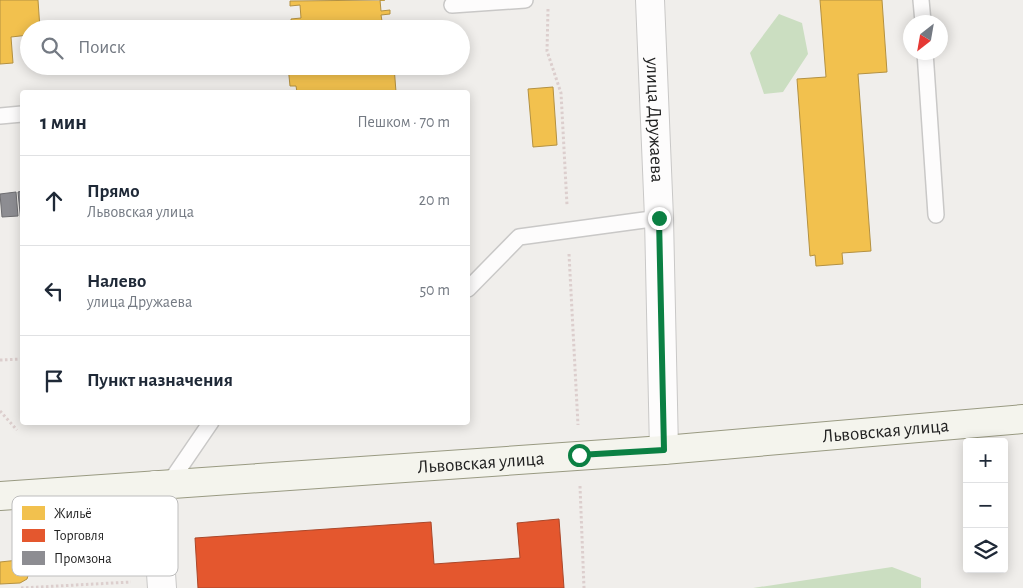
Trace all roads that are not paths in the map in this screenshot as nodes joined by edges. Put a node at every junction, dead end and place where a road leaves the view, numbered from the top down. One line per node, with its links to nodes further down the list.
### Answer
1 (525, 0): 4 (lane)
2 (650, 0): 10 (street, улица Дружаева)
3 (921, 0): 5 (lane)
4 (452, 5)
5 (922, 15)
6 (926, 60): 9 (lane)
7 (20, 114): 8 (lane)
8 (0, 116)
9 (936, 215)
10 (659, 218): 11 (lane); 14 (street, улица Дружаева)
11 (470, 287)
12 (1023, 419): 14 (main road, Львовская улица)
13 (209, 425): 15 (lane)
14 (664, 450): 15 (main road, Львовская улица)
15 (163, 484): 16 (main road, Львовская улица); 17 (street)
16 (0, 496)
17 (163, 496)

